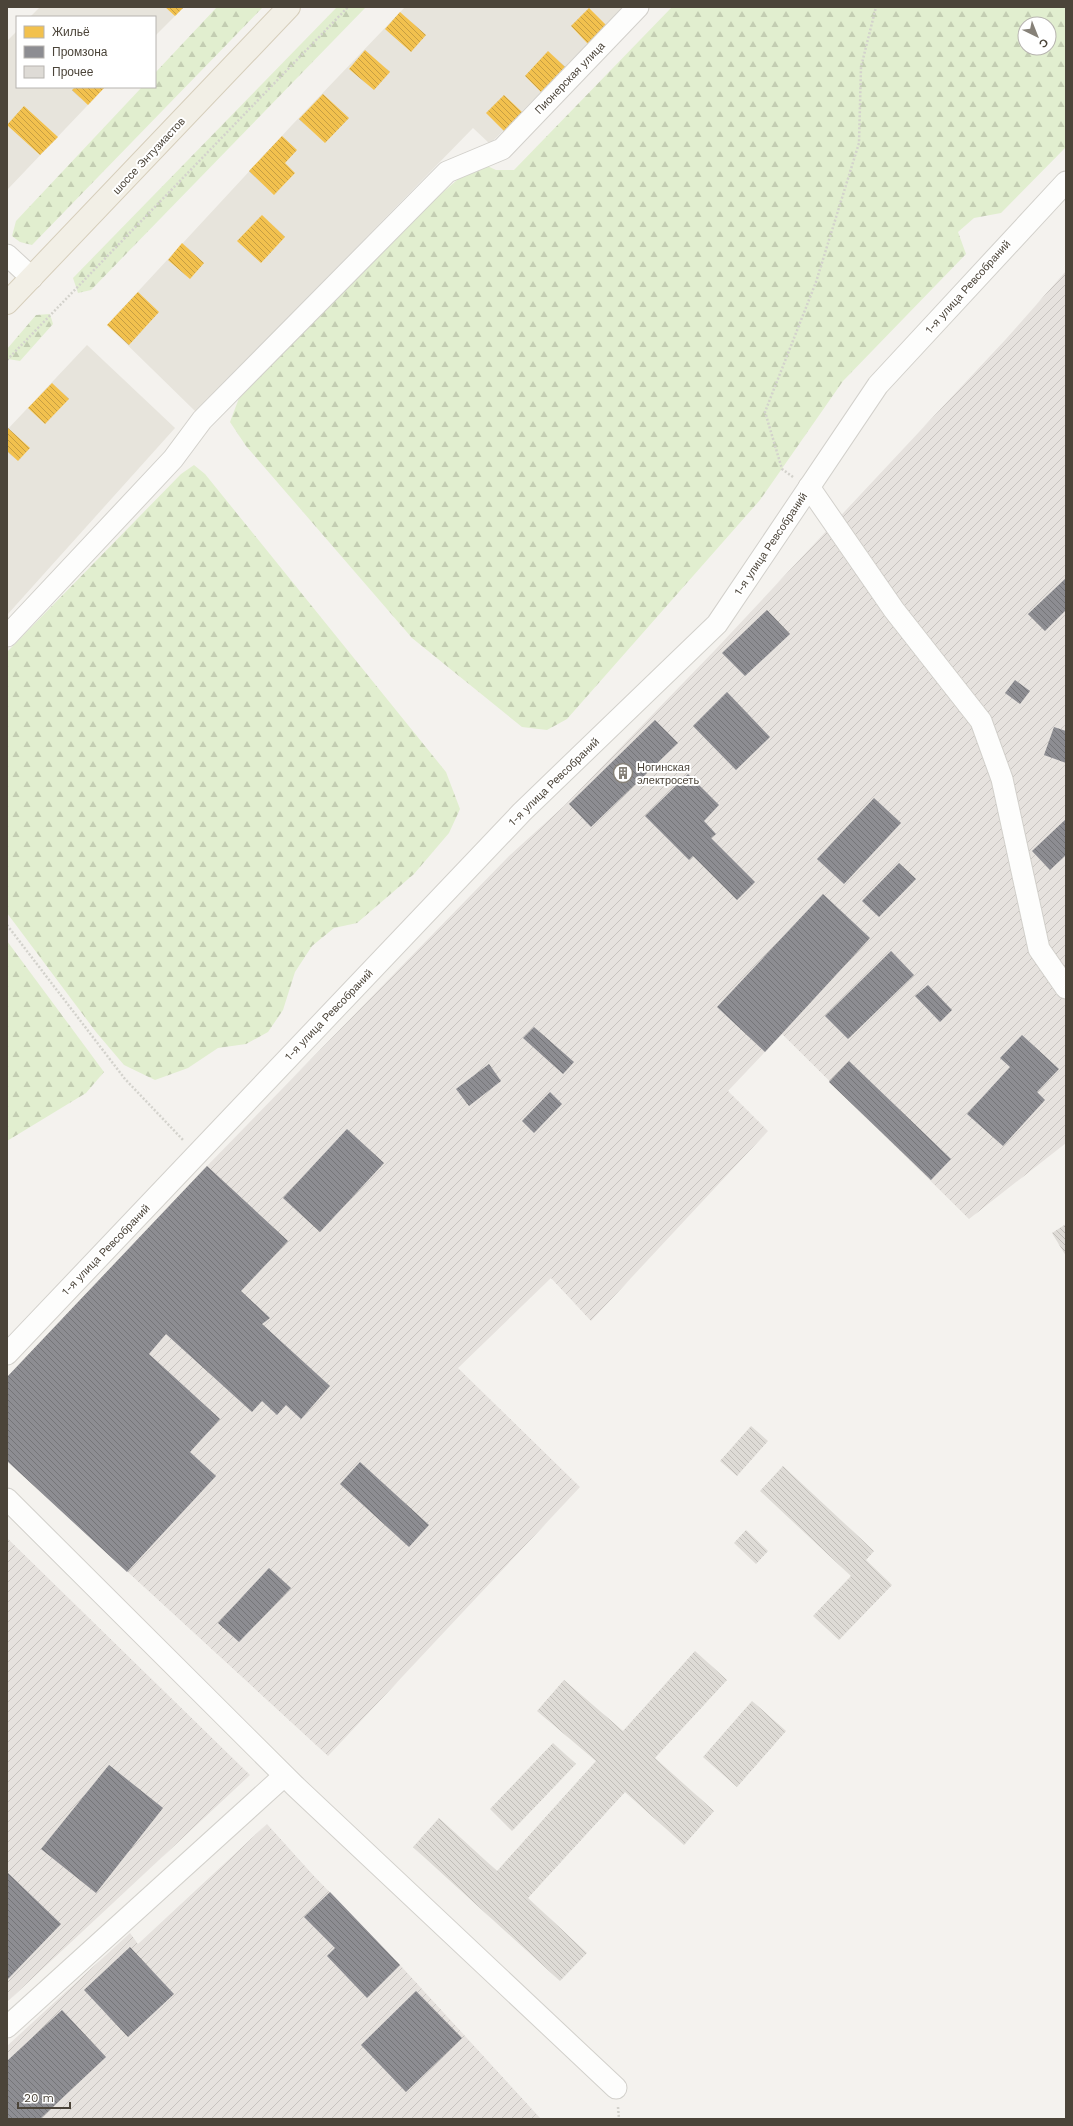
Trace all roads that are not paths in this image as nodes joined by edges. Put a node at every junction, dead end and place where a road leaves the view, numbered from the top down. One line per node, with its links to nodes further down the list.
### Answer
1 (289, 7): 5 (main road, шоссе Энтузиастов)
2 (638, 7): 8 (street, Пионерская улица)
3 (1066, 182): 7 (street, 1-я улица Ревсобраний)
4 (7, 255): 5 (street)
5 (32, 278): 6 (main road, шоссе Энтузиастов)
6 (7, 303)
7 (809, 488): 9 (street); 10 (street, 1-я улица Ревсобраний)
8 (7, 636)
9 (1066, 988)
10 (7, 1354)
11 (7, 1499): 12 (street)
12 (284, 1776): 13 (street); 14 (street)
13 (7, 2027)
14 (616, 2088)

